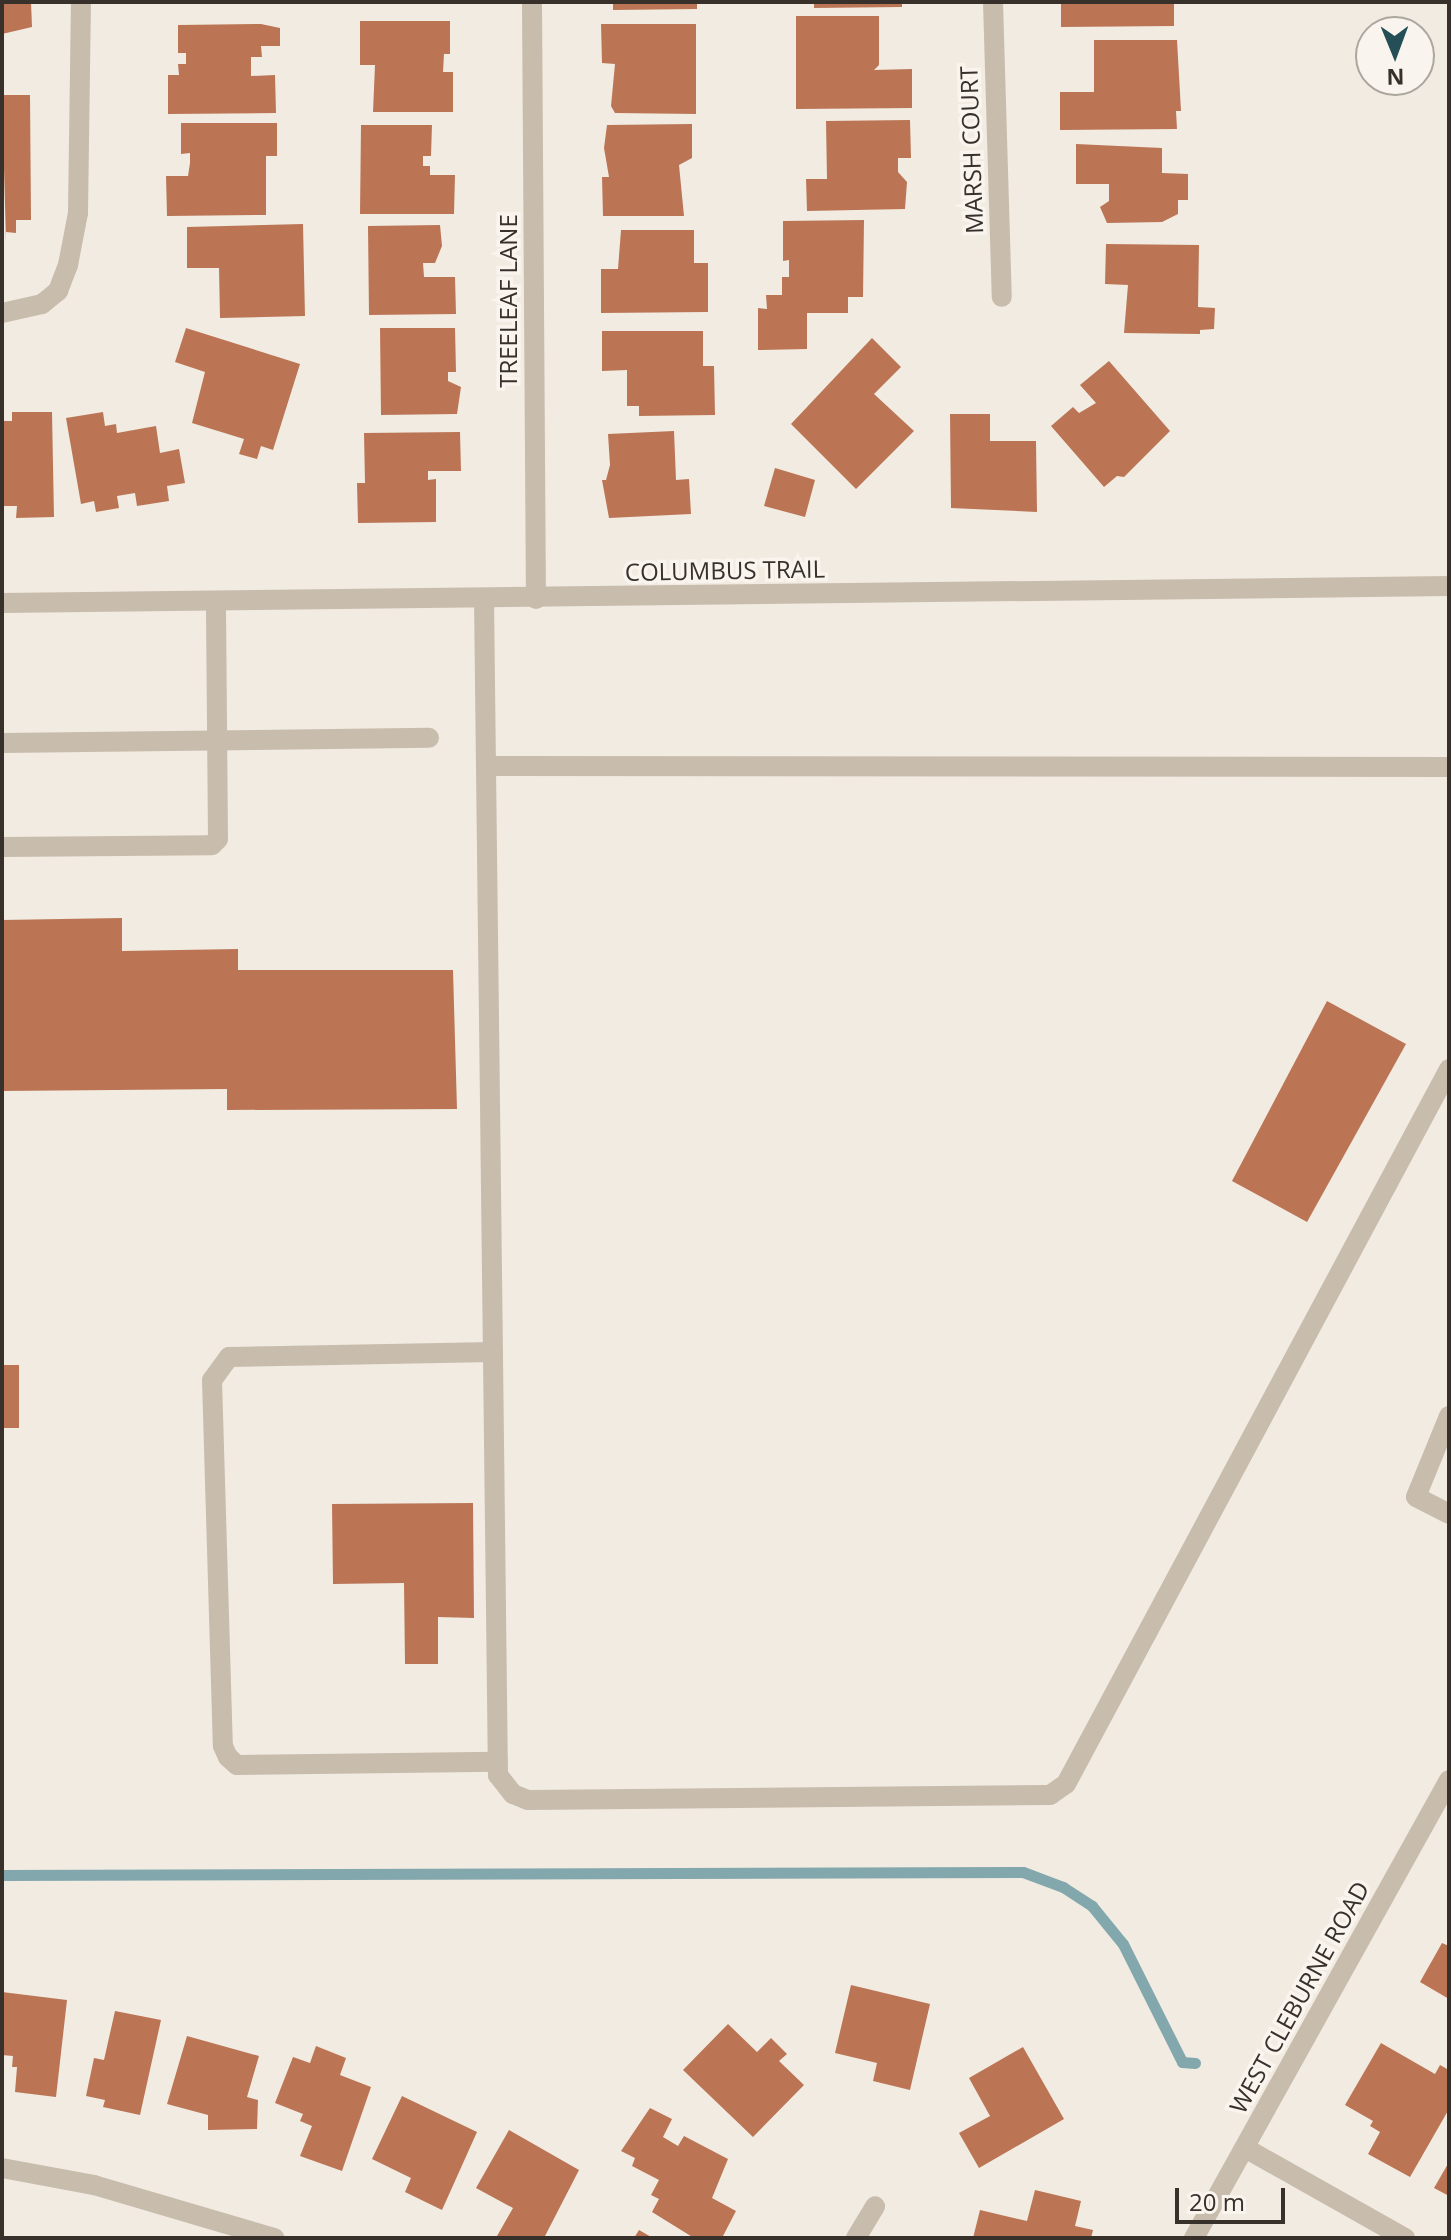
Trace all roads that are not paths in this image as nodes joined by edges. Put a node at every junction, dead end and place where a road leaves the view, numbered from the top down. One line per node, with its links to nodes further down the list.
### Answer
1 (81, 2): 5 (street)
2 (532, 2): 8 (street, TREELEAF LANE)
3 (993, 2): 4 (street, MARSH COURT)
4 (1002, 297)
5 (2, 313)
6 (1449, 586): 8 (street, COLUMBUS TRAIL)
7 (484, 599): 8 (street, COLUMBUS TRAIL); 9 (street, COLUMBUS TRAIL); 14 (street)
8 (536, 599)
9 (216, 601): 10 (street, COLUMBUS TRAIL); 12 (street)
10 (2, 603)
11 (429, 738): 12 (street)
12 (218, 741): 13 (street); 16 (street)
13 (2, 743)
14 (486, 766): 15 (street); 18 (street)
15 (1449, 767)
16 (2, 847)
17 (1449, 1069): 21 (street)
18 (493, 1352): 21 (street); 21 (street)
19 (1449, 1416): 20 (street)
20 (1449, 1514)
21 (498, 1762)
22 (1449, 1780): 23 (street, WEST CLEBURNE ROAD)
23 (1245, 2148): 28 (street, WEST CLEBURNE ROAD); 29 (street)
24 (2, 2168): 26 (street)
25 (875, 2206): 27 (street)
26 (274, 2238)
27 (856, 2238)
28 (1194, 2238)
29 (1405, 2238)

